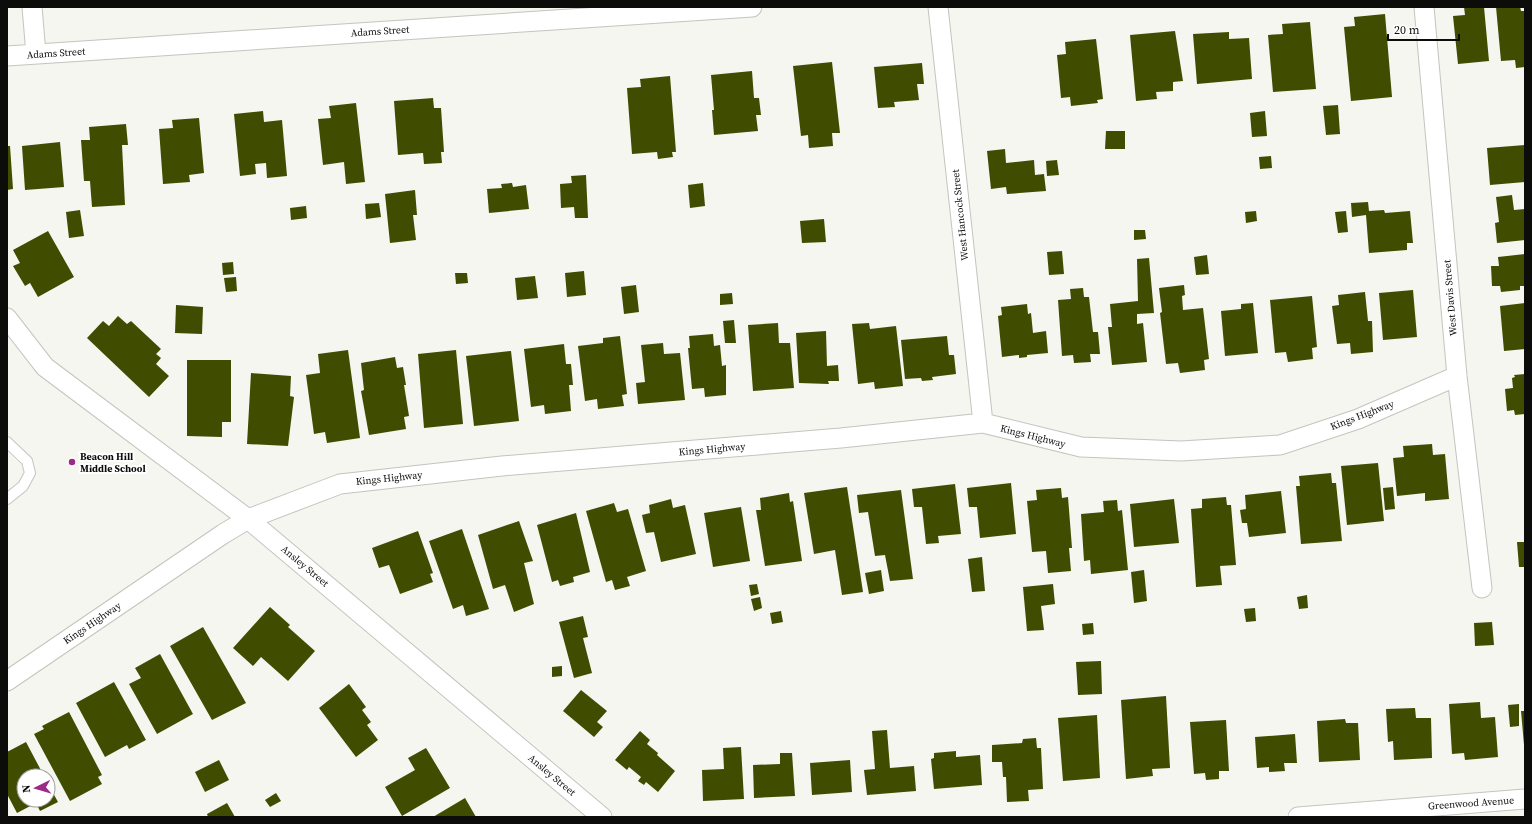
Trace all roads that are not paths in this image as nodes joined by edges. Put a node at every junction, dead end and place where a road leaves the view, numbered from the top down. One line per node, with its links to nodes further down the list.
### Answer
1 (32, 7): 5 (street)
2 (752, 7): 5 (street, Adams Street)
3 (938, 7): 9 (street, West Hancock Street)
4 (1424, 7): 8 (street, West Davis Street)
5 (36, 54): 6 (street, Adams Street)
6 (7, 56)
7 (7, 318): 12 (street, Ansley Street)
8 (1457, 376): 9 (street, Kings Highway); 13 (street, West Davis Street)
9 (983, 423): 12 (street, Kings Highway)
10 (7, 442): 11 (lane)
11 (7, 499)
12 (248, 519): 14 (street, Kings Highway); 16 (street, Ansley Street)
13 (1482, 588)
14 (7, 682)
15 (1525, 799): 17 (street, Greenwood Avenue)
16 (602, 817)
17 (1298, 817)

